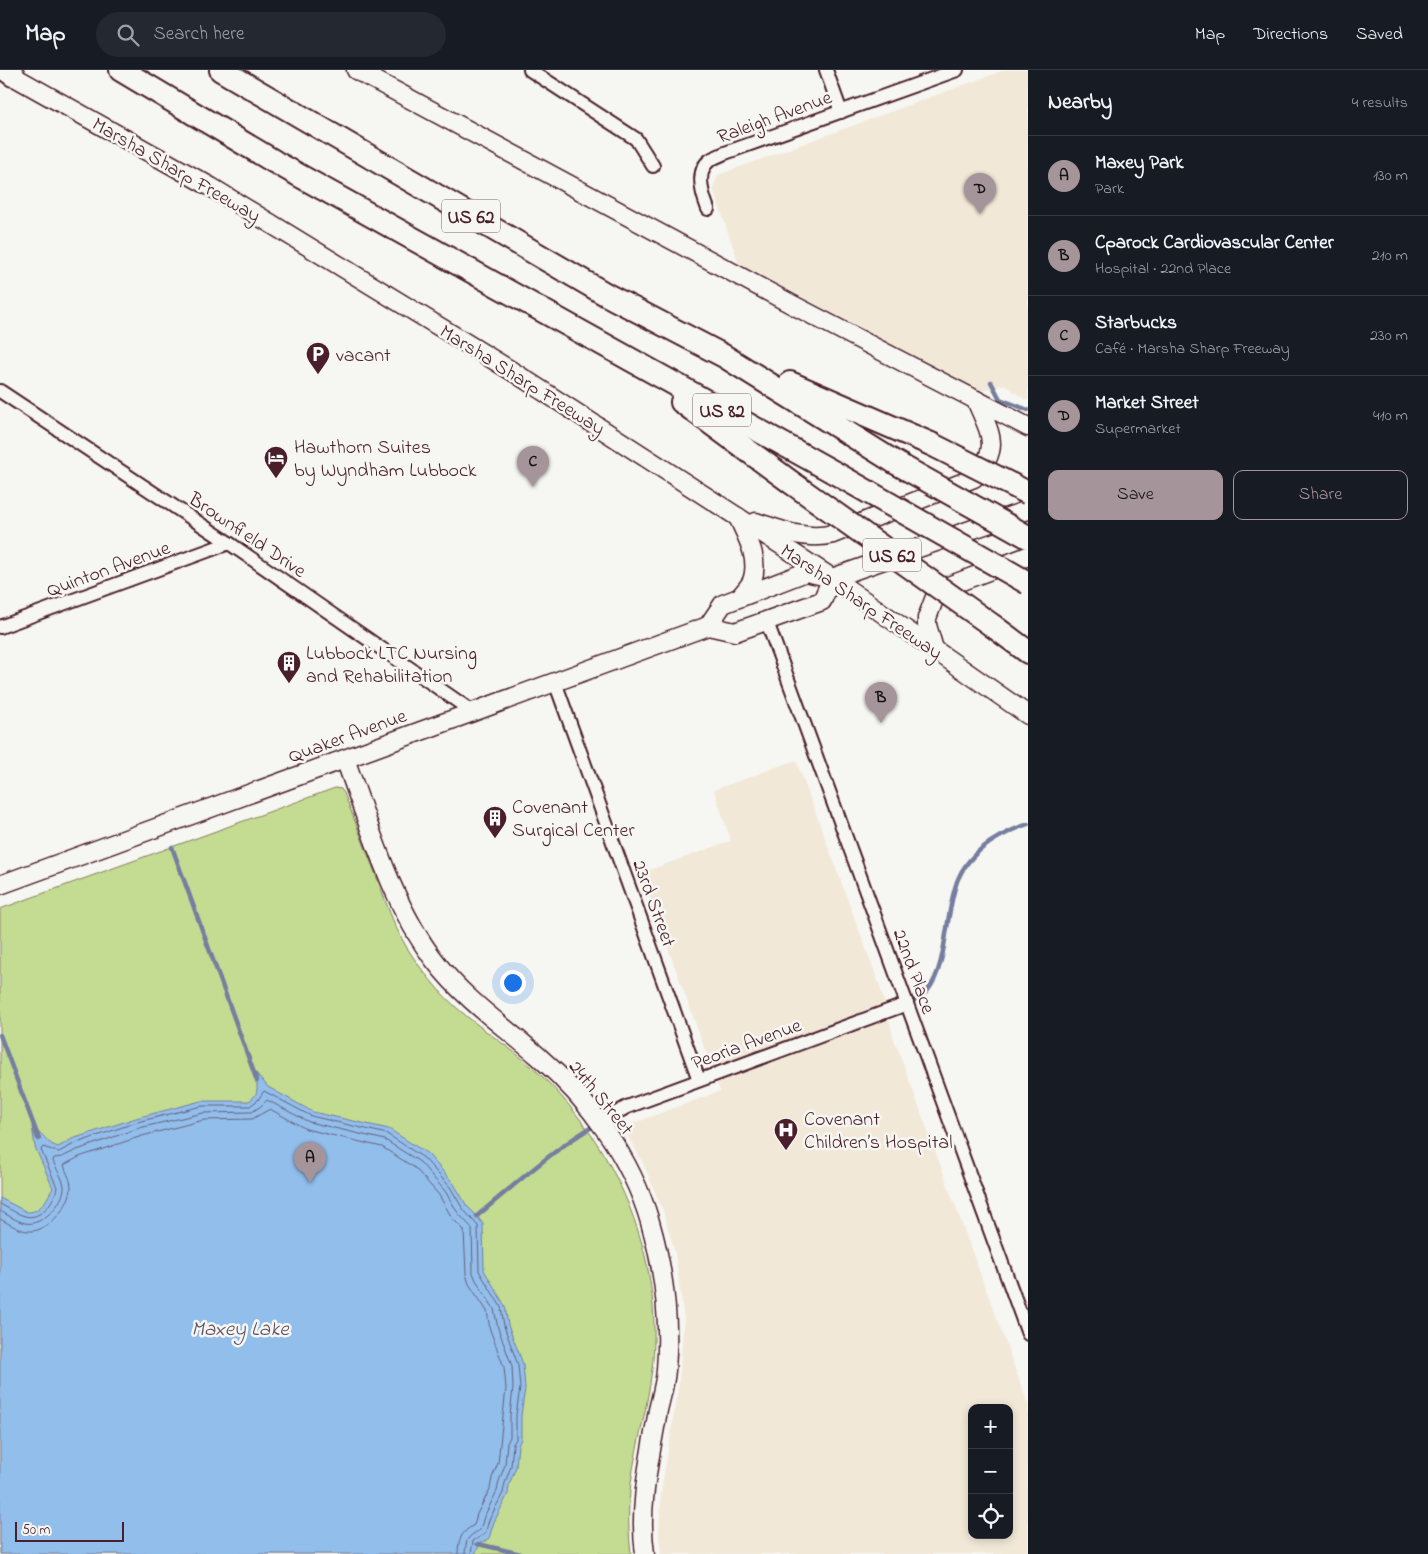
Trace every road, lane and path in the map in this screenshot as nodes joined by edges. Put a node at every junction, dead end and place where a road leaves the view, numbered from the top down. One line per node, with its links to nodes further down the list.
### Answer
1 (121, 70): 11 (highway, US 62)
2 (221, 70): 12 (highway, US 62)
3 (356, 70): 14 (main road)
4 (530, 70): 9 (street)
5 (826, 70): 8 (street)
6 (957, 70): 8 (street, Raleigh Avenue)
7 (7, 72): 18 (main road, Marsha Sharp Freeway)
8 (841, 112): 10 (street, Raleigh Avenue)
9 (653, 166)
10 (708, 209)
11 (609, 347): 23 (highway, US 82, bridge); 29 (highway, US 62, bridge)
12 (724, 356): 16 (highway, US 62, bridge); 19 (highway, US 82, bridge)
13 (0, 391): 20 (street, Brownfield Drive)
14 (976, 400): 15 (main road); 18 (main road)
15 (1028, 427)
16 (1028, 493)
17 (1028, 510): 22 (main road)
18 (738, 517): 22 (main road, Marsha Sharp Freeway); 24 (main road)
19 (1028, 537)
20 (229, 543): 27 (street, Quinton Avenue); 31 (street, Brownfield Drive)
21 (1028, 556): 28 (main road)
22 (832, 578): 24 (main road); 25 (main road); 28 (main road, Marsha Sharp Freeway)
23 (1028, 583)
24 (740, 597): 26 (main road)
25 (767, 622): 26 (main road); 35 (street, 22nd Place)
26 (708, 626): 30 (main road, Quaker Avenue)
27 (0, 627)
28 (934, 649): 32 (main road, Marsha Sharp Freeway)
29 (1028, 652)
30 (555, 682): 31 (main road, Quaker Avenue); 36 (street, 23rd Street)
31 (473, 712): 33 (main road, Quaker Avenue)
32 (1028, 715)
33 (345, 758): 34 (main road, Quaker Avenue); 37 (main road, 24th Street)
34 (0, 885)
35 (907, 1004): 36 (street, Peoria Avenue); 38 (street, 22nd Place)
36 (699, 1080): 37 (street, Peoria Avenue)
37 (600, 1122): 39 (main road, 24th Street)
38 (1028, 1334)
39 (645, 1554)

